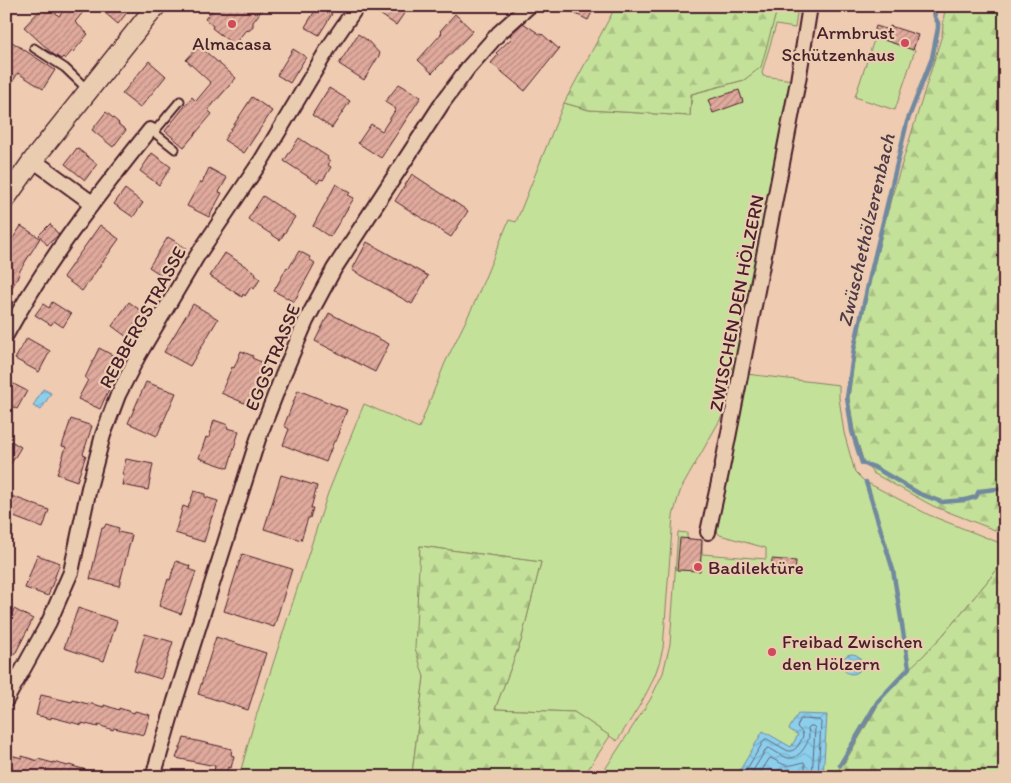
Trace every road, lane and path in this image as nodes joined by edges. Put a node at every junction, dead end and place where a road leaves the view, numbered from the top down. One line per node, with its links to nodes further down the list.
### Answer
1 (156, 6): 6 (main road)
2 (357, 6): 15 (street, REBBERGSTRASSE)
3 (529, 6): 16 (street, EGGSTRASSE)
4 (810, 6): 14 (street, ZWISCHEN DEN HÖLZERN)
5 (34, 48): 6 (lane)
6 (89, 90): 10 (main road)
7 (180, 101): 8 (lane)
8 (152, 131): 9 (lane); 12 (street)
9 (175, 149)
10 (33, 160): 11 (main road); 12 (street)
11 (6, 198)
12 (92, 203): 13 (street)
13 (6, 335)
14 (708, 532)
15 (6, 700)
16 (154, 777)

